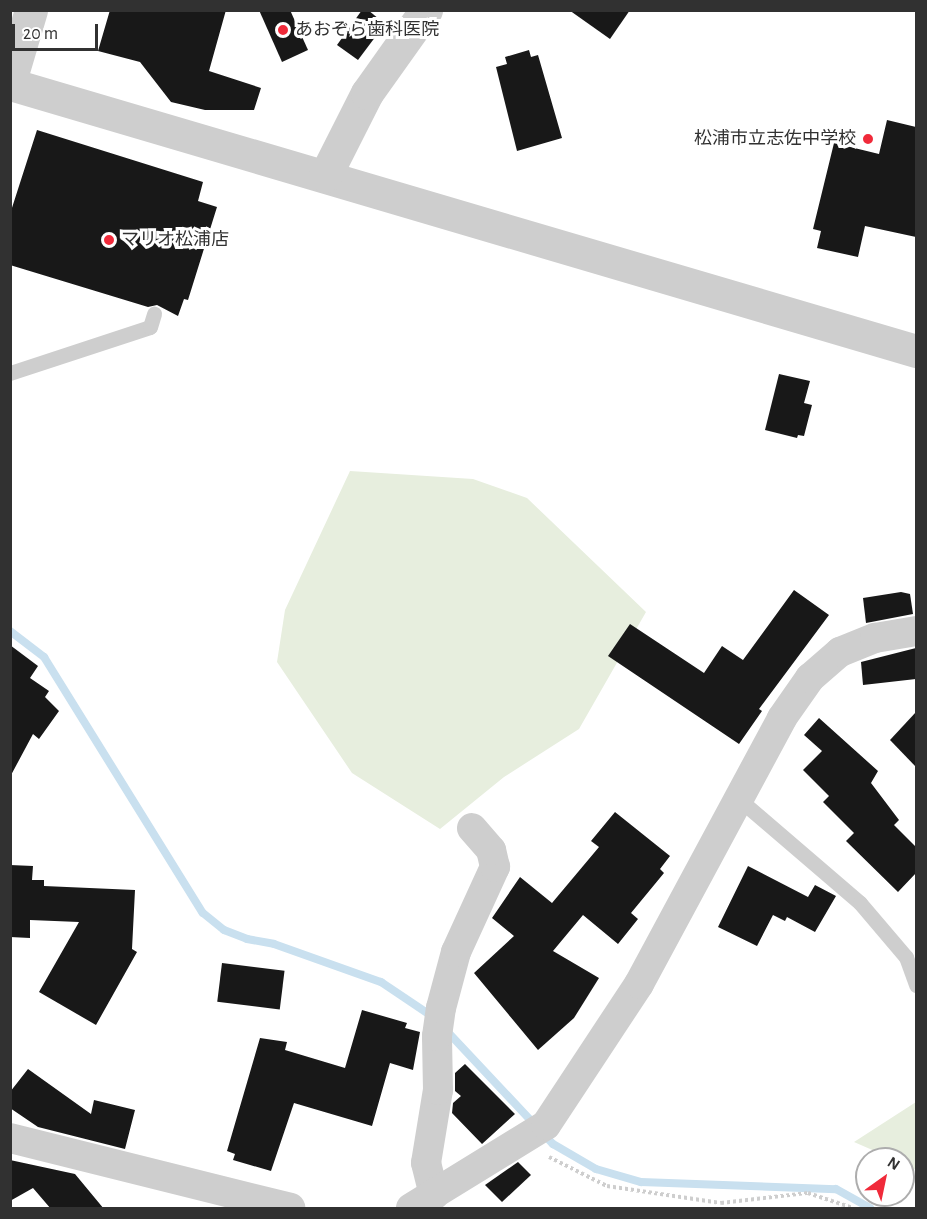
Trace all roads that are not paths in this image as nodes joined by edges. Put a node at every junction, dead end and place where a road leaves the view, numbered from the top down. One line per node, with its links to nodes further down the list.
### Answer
1 (31, 10): 3 (street)
2 (426, 10): 4 (street)
3 (10, 83): 4 (street)
4 (325, 176): 6 (street)
5 (154, 314): 7 (lane)
6 (916, 351)
7 (10, 373)
8 (916, 631): 9 (street)
9 (740, 800): 11 (lane); 13 (street)
10 (472, 828): 13 (street)
11 (916, 985)
12 (10, 1138): 14 (street)
13 (423, 1202)
14 (290, 1209)

